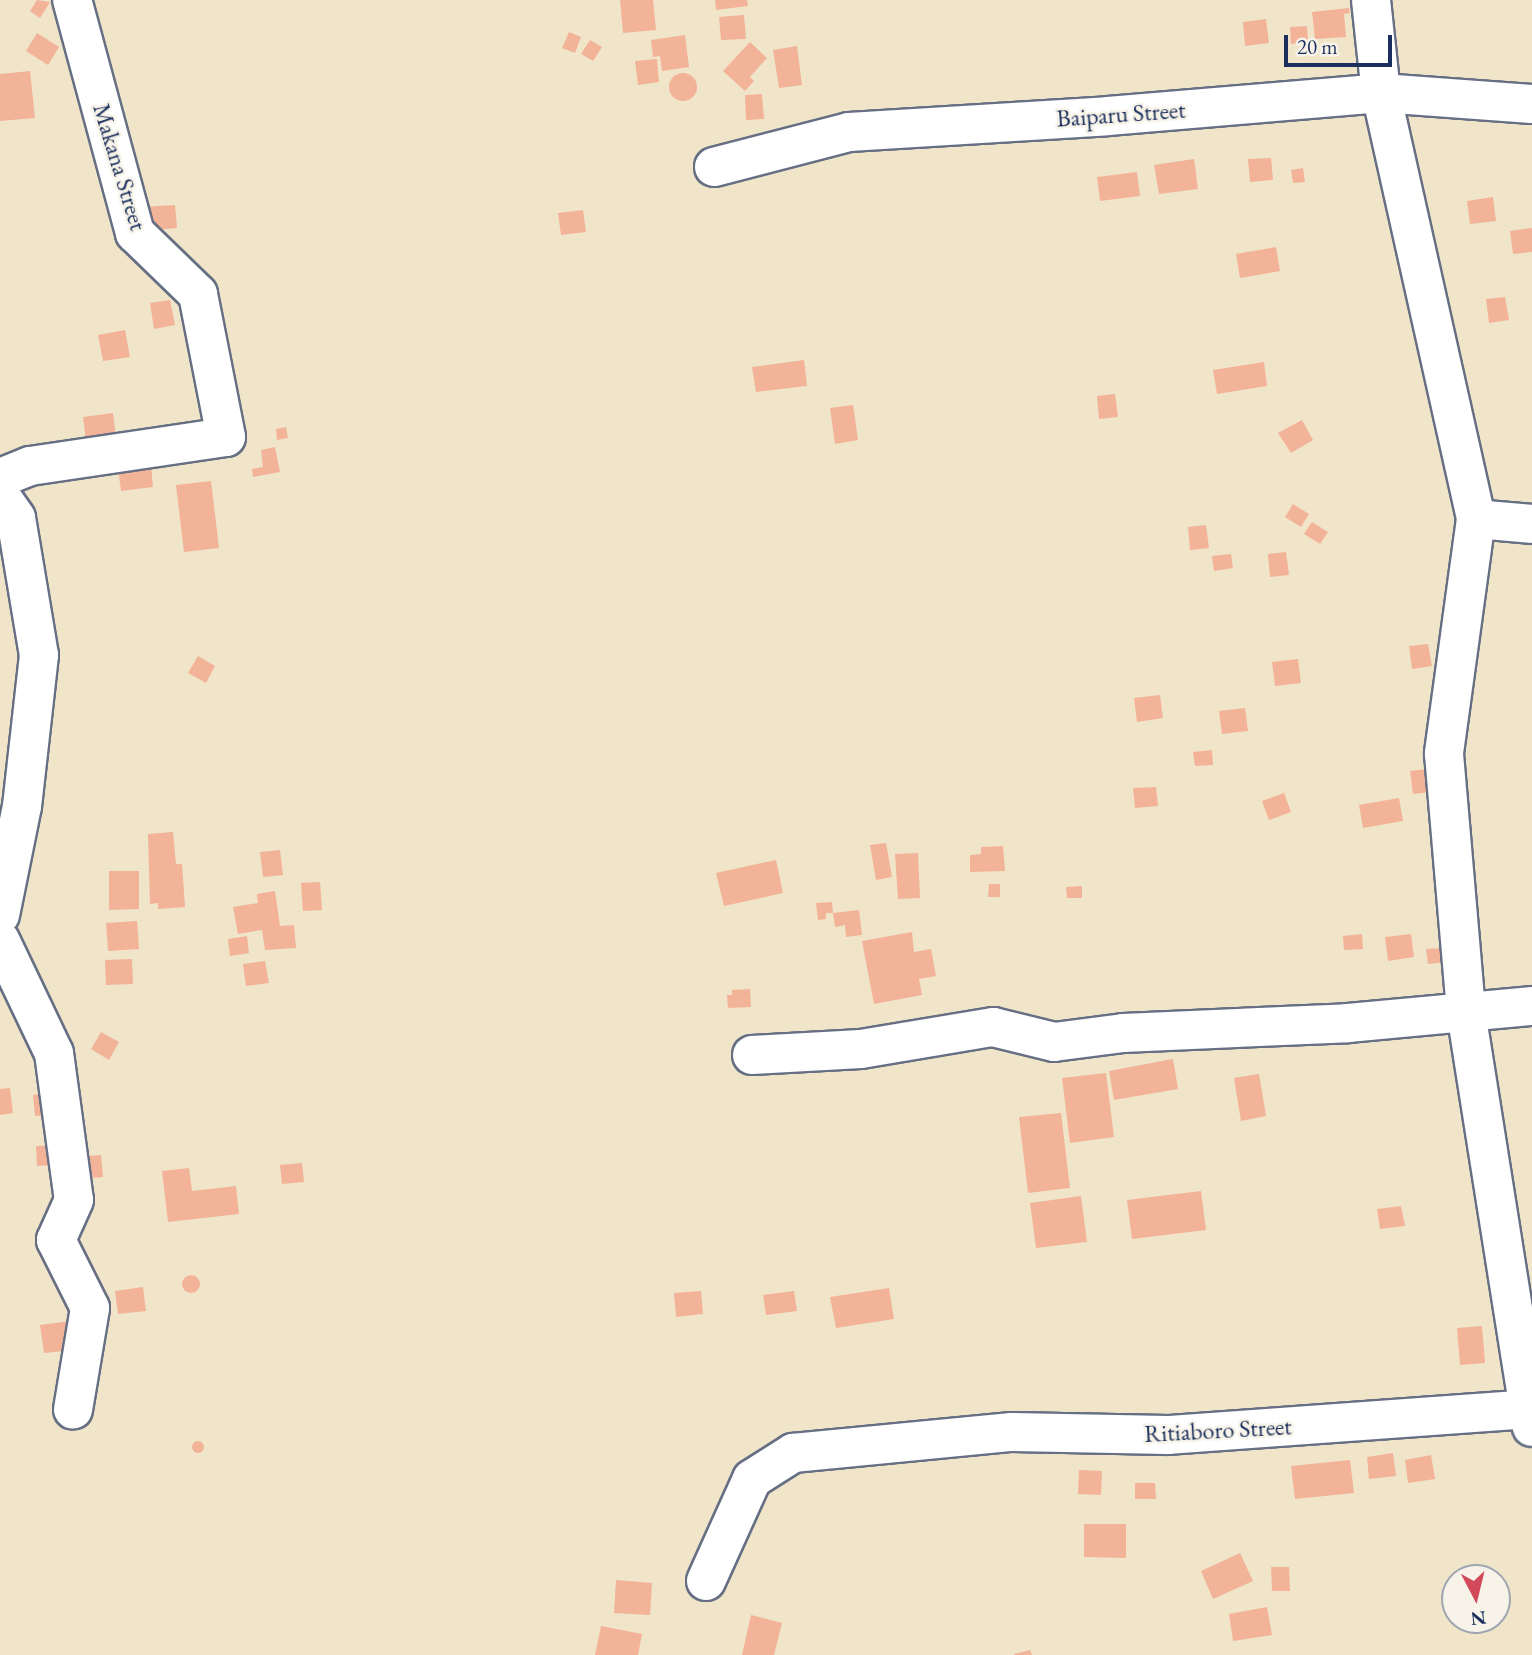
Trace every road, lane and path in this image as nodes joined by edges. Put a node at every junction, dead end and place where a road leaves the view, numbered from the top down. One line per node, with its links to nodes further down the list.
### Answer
1 (72, 0): 6 (street, Makana Street)
2 (1371, 0): 3 (street)
3 (1381, 93): 4 (street, Baiparu Street); 5 (street, Baiparu Street); 8 (street)
4 (1532, 104)
5 (714, 167)
6 (0, 478)
7 (0, 495): 10 (street)
8 (1476, 519): 9 (street); 13 (street)
9 (1532, 524)
10 (0, 915)
11 (0, 940): 15 (street)
12 (1532, 1006): 13 (street)
13 (1466, 1012): 14 (street); 16 (street)
14 (752, 1055)
15 (73, 1410)
16 (1531, 1415): 17 (street, Ritiaboro Street)
17 (706, 1581)

